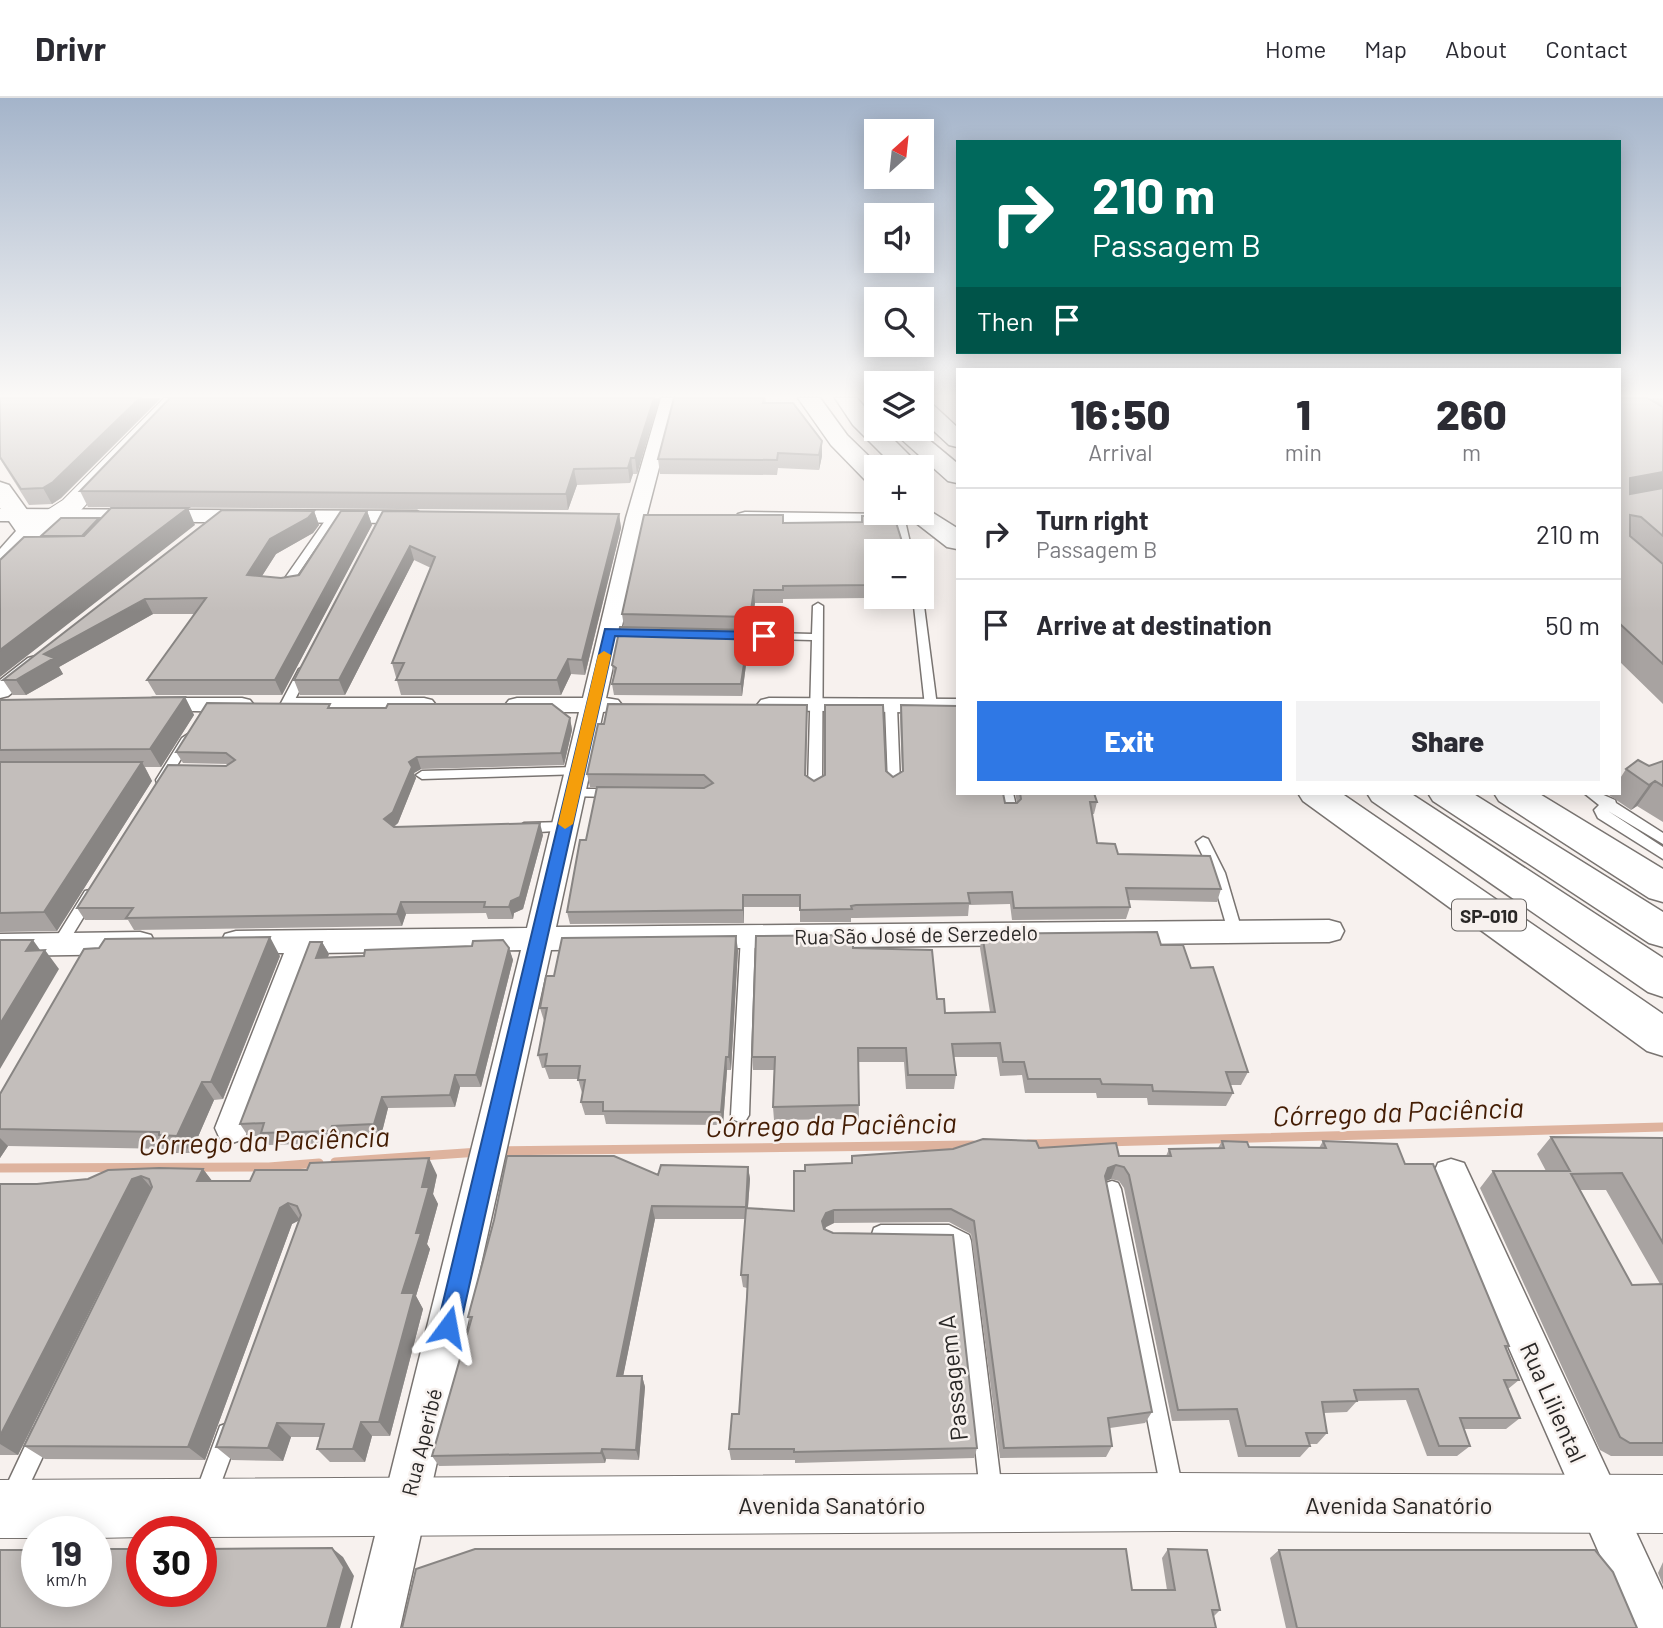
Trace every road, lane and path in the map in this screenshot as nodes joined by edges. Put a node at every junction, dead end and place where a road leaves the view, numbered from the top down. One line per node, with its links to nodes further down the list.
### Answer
1 (105, 469): 7 (street)
2 (645, 469): 12 (street, Rua Aperibé)
3 (938, 469): 5 (main road)
4 (934, 482): 5 (main road)
5 (953, 487)
6 (0, 490): 18 (main road)
7 (60, 515): 8 (street); 18 (street)
8 (119, 515): 9 (street); 17 (lane)
9 (223, 516): 10 (street); 20 (street)
10 (332, 517): 11 (street); 21 (lane)
11 (440, 517)
12 (629, 518): 13 (street); 33 (street, Rua Aperibé)
13 (662, 518)
14 (729, 518): 15 (street)
15 (864, 520)
16 (934, 524): 19 (main road)
17 (104, 531)
18 (15, 537)
19 (956, 540)
20 (191, 541)
21 (283, 588)
22 (818, 606): 25 (lane)
23 (915, 609): 38 (lane)
24 (720, 635): 25 (lane)
25 (816, 637): 36 (lane)
26 (53, 649): 28 (street)
27 (310, 658): 30 (lane)
28 (5, 700)
29 (125, 705): 40 (street)
30 (286, 705): 31 (street); 40 (street)
31 (453, 705)
32 (495, 705): 33 (street)
33 (593, 705): 34 (street); 44 (street, Rua Aperibé)
34 (631, 705)
35 (751, 705): 36 (street)
36 (817, 705): 37 (street); 46 (lane)
37 (891, 706): 38 (street); 45 (lane)
38 (931, 706): 39 (street)
39 (956, 706)
40 (202, 716): 42 (lane)
41 (187, 770): 42 (lane)
42 (162, 773): 47 (lane)
43 (422, 775): 44 (lane)
44 (575, 782): 48 (lane); 57 (street, Rua Aperibé)
45 (894, 783)
46 (815, 787)
47 (155, 791)
48 (626, 793)
49 (1007, 795): 56 (lane)
50 (1319, 795): 77 (main road, SP-010)
51 (1388, 795): 76 (main road, SP-010)
52 (1449, 795): 66 (main road)
53 (1515, 795): 63 (main road)
54 (1593, 795): 55 (lane)
55 (1609, 804): 59 (lane); 61 (lane)
56 (1010, 810)
57 (565, 827): 58 (lane); 68 (street, Rua Aperibé)
58 (509, 829)
59 (1663, 839)
60 (1203, 842): 64 (lane)
61 (1663, 854)
62 (96, 886): 72 (lane)
63 (1663, 888)
64 (1235, 931): 65 (street, Rua São José de Serzedelo); 67 (street, Rua São José de Serzedelo)
65 (1329, 931)
66 (1663, 932)
67 (748, 936): 68 (street, Rua São José de Serzedelo); 78 (lane)
68 (539, 938): 69 (street, Rua São José de Serzedelo); 89 (street, Rua Aperibé)
69 (304, 941): 70 (street, Rua São José de Serzedelo); 79 (street)
70 (211, 942)
71 (172, 943): 73 (street)
72 (59, 944): 73 (street); 74 (street)
73 (92, 944): 75 (street)
74 (0, 945)
75 (72, 978)
76 (1663, 980)
77 (1663, 1038)
78 (740, 1115)
79 (232, 1128)
80 (1451, 1175): 88 (street, Rua Liliental)
81 (1112, 1189): 85 (lane)
82 (860, 1234): 86 (lane, Passagem A)
83 (233, 1420): 90 (lane)
84 (48, 1423): 91 (lane)
85 (1175, 1502): 86 (street, Avenida Sanatório); 88 (street, Avenida Sanatório)
86 (992, 1503): 89 (street, Avenida Sanatório)
87 (1663, 1504): 88 (street, Avenida Sanatório)
88 (1601, 1506): 93 (street, Rua Liliental)
89 (405, 1507): 90 (street, Avenida Sanatório); 92 (street, Rua Aperibé)
90 (201, 1508): 91 (street, Avenida Sanatório)
91 (3, 1509)
92 (376, 1628)
93 (1657, 1628)

